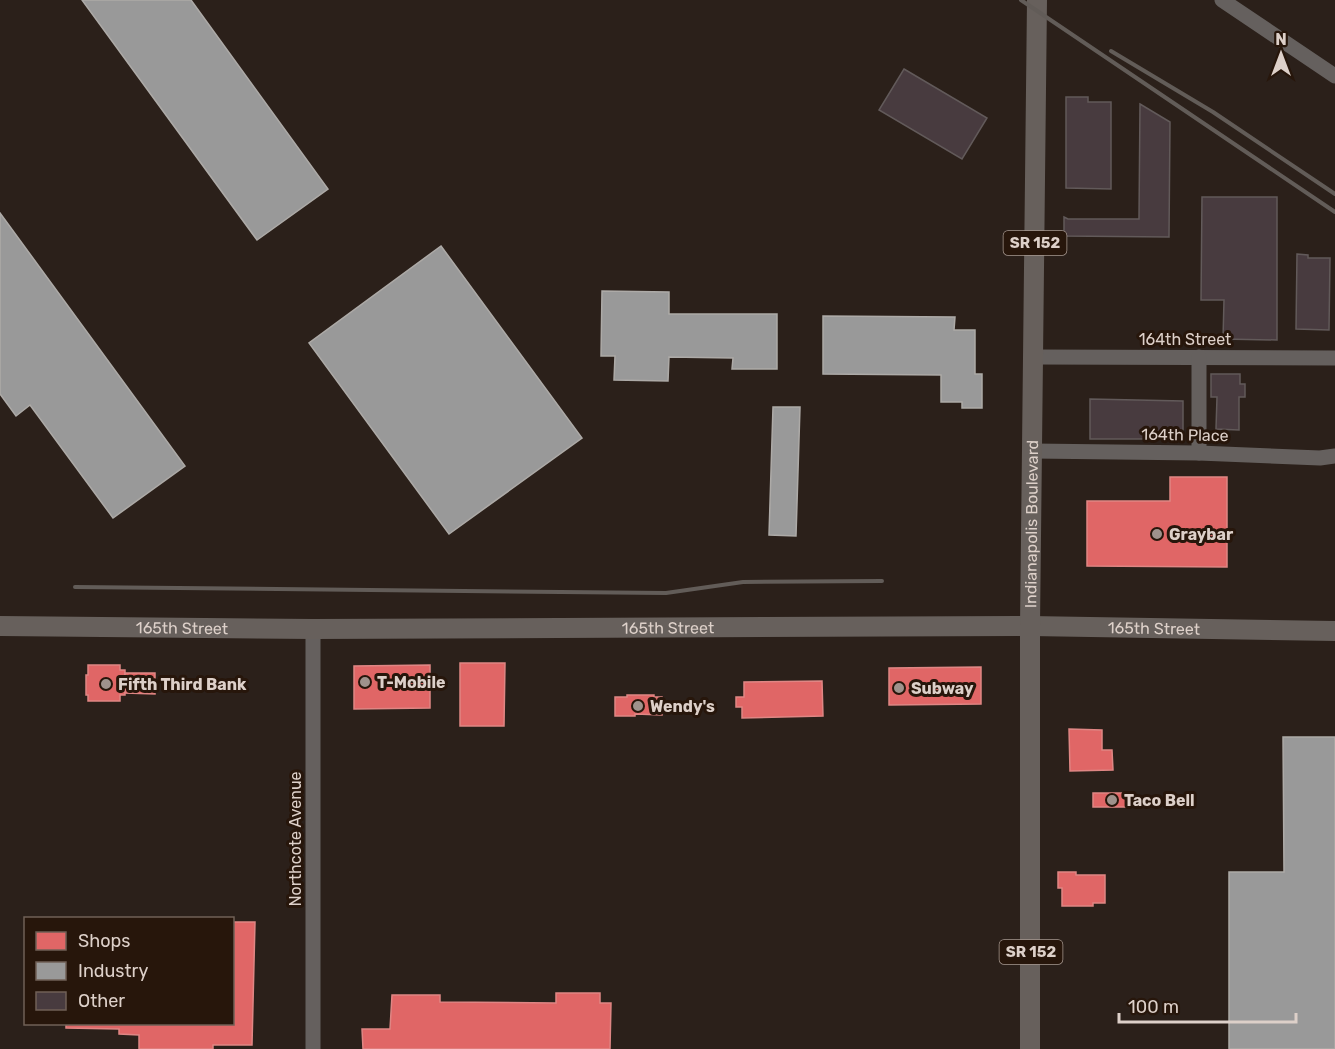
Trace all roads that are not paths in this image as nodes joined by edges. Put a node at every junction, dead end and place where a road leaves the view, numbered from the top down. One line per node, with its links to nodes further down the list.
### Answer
1 (1037, 0): 4 (main road, Indianapolis Boulevard / SR 152)
2 (1222, 0): 3 (street)
3 (1335, 76)
4 (1034, 357): 5 (street, 164th Street); 7 (main road, Indianapolis Boulevard / SR 152)
5 (1199, 357): 6 (street, 164th Street); 8 (street)
6 (1335, 358)
7 (1033, 451): 8 (street, 164th Place); 11 (main road, Indianapolis Boulevard / SR 152)
8 (1199, 453): 9 (street, 164th Place)
9 (1335, 456)
10 (0, 626): 12 (main road, 165th Street)
11 (1030, 626): 12 (main road, 165th Street); 13 (main road, 165th Street); 15 (main road, Indianapolis Boulevard / SR 152)
12 (313, 629): 14 (street, Northcote Avenue)
13 (1335, 631)
14 (313, 1049)
15 (1030, 1049)

